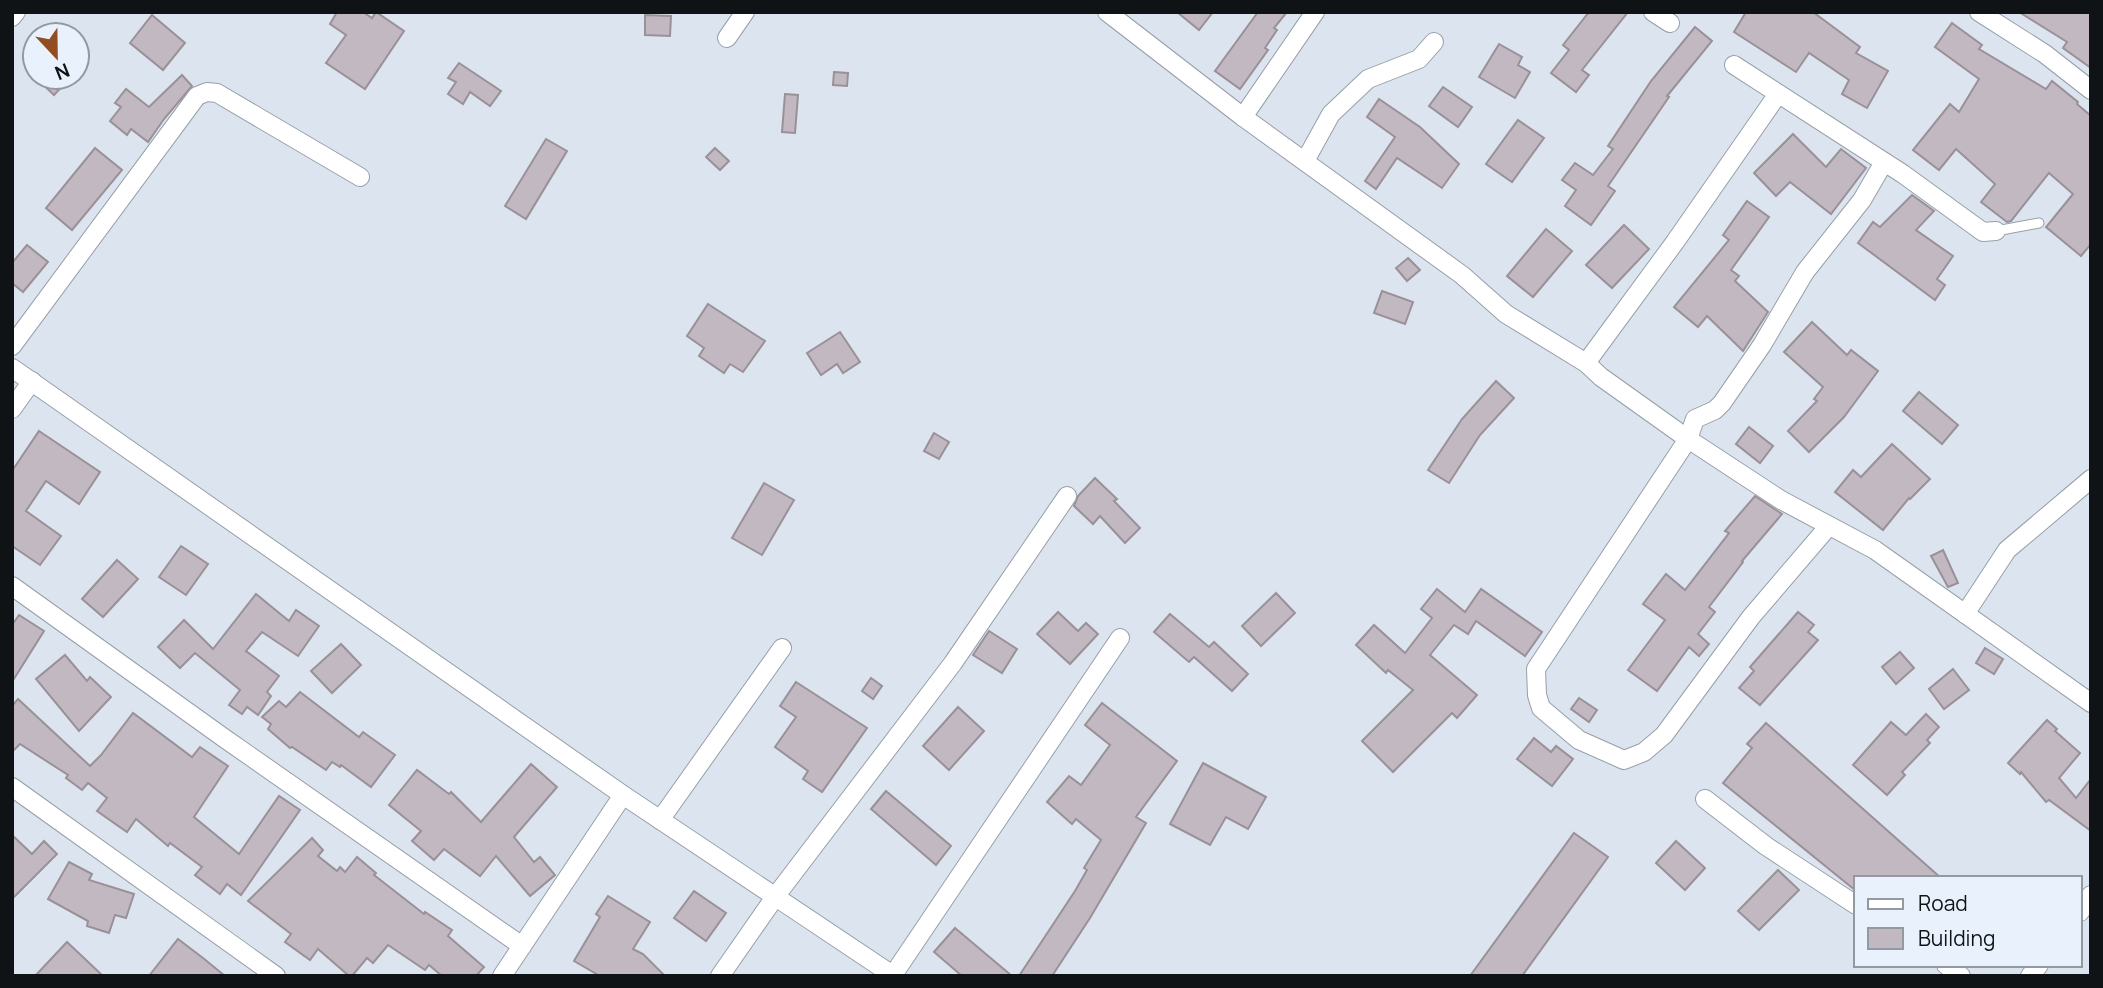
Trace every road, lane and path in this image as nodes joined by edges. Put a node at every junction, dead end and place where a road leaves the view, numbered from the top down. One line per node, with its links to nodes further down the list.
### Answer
1 (16, 12): 7 (street)
2 (745, 12): 9 (street)
3 (1107, 12): 14 (street)
4 (1315, 12): 14 (street)
5 (1653, 12): 8 (street)
6 (1979, 12): 12 (street)
7 (12, 17)
8 (1670, 23)
9 (727, 38)
10 (1434, 42): 15 (street)
11 (1734, 65): 13 (street)
12 (2091, 90)
13 (1779, 94): 16 (street); 21 (street)
14 (1243, 117): 15 (street)
15 (1305, 161): 21 (street)
16 (1884, 162): 19 (street); 25 (street)
17 (360, 177): 20 (street)
18 (2039, 223): 19 (lane)
19 (1996, 231)
20 (12, 346)
21 (1586, 363): 25 (street)
22 (12, 368): 23 (street)
23 (32, 381): 24 (street); 35 (street)
24 (12, 409)
25 (1688, 439): 28 (street); 28 (street)
26 (2091, 479): 30 (street)
27 (1067, 496): 38 (street)
28 (1828, 527): 30 (street)
29 (12, 586): 40 (street)
30 (1965, 614): 33 (street)
31 (1121, 638): 44 (street)
32 (782, 648): 37 (street)
33 (2091, 704)
34 (12, 787): 41 (street)
35 (622, 794): 37 (street); 40 (street)
36 (1706, 799): 39 (street)
37 (660, 820): 38 (street)
38 (775, 897): 43 (street); 44 (street)
39 (1854, 904)
40 (522, 946): 42 (street)
41 (276, 976)
42 (502, 976)
43 (720, 976)
44 (893, 976)

